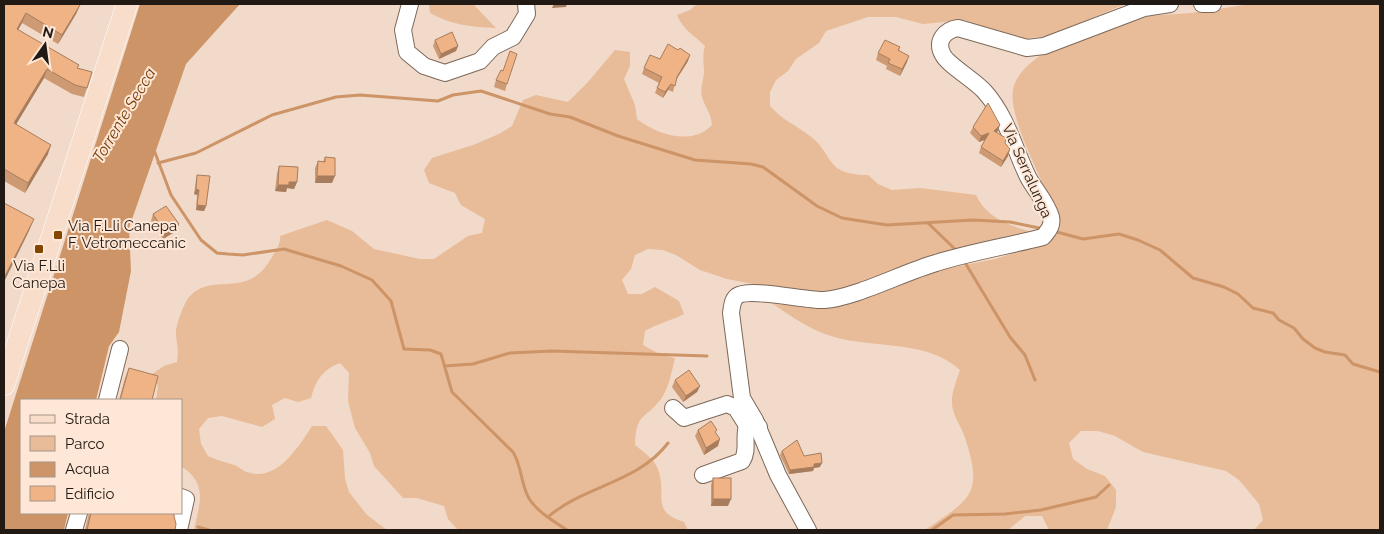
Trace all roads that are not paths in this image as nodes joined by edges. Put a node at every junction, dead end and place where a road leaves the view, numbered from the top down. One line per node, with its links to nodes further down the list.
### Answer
1 (127, 4): 8 (main road)
2 (410, 4): 3 (street)
3 (526, 4)
4 (1170, 4): 11 (street, Via Serralunga)
5 (1202, 4): 6 (street)
6 (1213, 4)
7 (120, 349): 9 (street)
8 (4, 385)
9 (107, 399)
10 (673, 408): 11 (street, Via Serralunga)
11 (753, 427): 12 (street); 17 (street, Via Serralunga)
12 (703, 475)
13 (182, 497): 16 (street)
14 (79, 514): 15 (street)
15 (74, 530)
16 (179, 530)
17 (808, 530)

